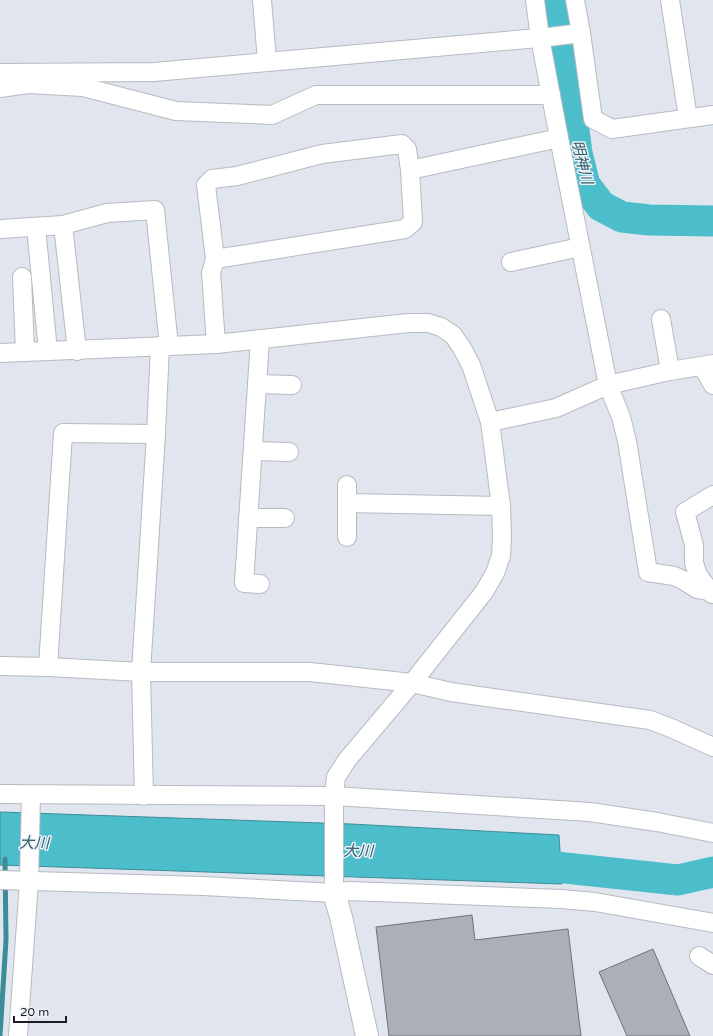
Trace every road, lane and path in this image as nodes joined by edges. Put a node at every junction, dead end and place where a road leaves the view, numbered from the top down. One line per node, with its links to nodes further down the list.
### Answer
1 (262, 0): 7 (street)
2 (535, 0): 6 (street)
3 (575, 0): 5 (street)
4 (670, 0): 12 (street)
5 (576, 34): 6 (street); 12 (street)
6 (544, 38): 7 (street); 10 (street)
7 (267, 62): 8 (street)
8 (0, 73)
9 (0, 88): 10 (street)
10 (551, 95): 13 (street)
11 (713, 115): 12 (street)
12 (688, 118)
13 (559, 138): 14 (street); 18 (street)
14 (410, 170): 19 (street); 19 (street)
15 (63, 225): 16 (street); 25 (street); 26 (street)
16 (36, 227): 17 (street); 27 (street)
17 (0, 229)
18 (580, 247): 20 (street); 34 (street)
19 (215, 259): 24 (street)
20 (511, 262)
21 (22, 277): 28 (street)
22 (661, 319): 31 (street)
23 (260, 340): 24 (street); 32 (street); 36 (street)
24 (216, 344): 25 (street)
25 (165, 346): 26 (street); 37 (street)
26 (77, 350): 27 (street)
27 (48, 351): 28 (street)
28 (26, 352): 29 (street)
29 (0, 353)
30 (708, 365): 31 (street); 35 (street)
31 (670, 371): 34 (street)
32 (257, 384): 33 (street); 38 (street)
33 (292, 385)
34 (608, 385): 36 (street); 48 (street)
35 (713, 385)
36 (490, 422): 43 (street)
37 (156, 434): 50 (street); 51 (street)
38 (253, 451): 39 (street); 44 (street)
39 (290, 452)
40 (347, 485): 42 (street)
41 (713, 496): 48 (street)
42 (347, 503): 43 (street); 46 (street)
43 (501, 506): 52 (street)
44 (248, 518): 45 (street); 47 (street)
45 (285, 518)
46 (347, 537)
47 (260, 584)
48 (712, 593)
49 (0, 666): 50 (street)
50 (48, 667): 51 (street)
51 (140, 672): 52 (street); 55 (street)
52 (412, 683): 53 (street); 57 (street)
53 (713, 747)
54 (0, 794): 56 (street)
55 (144, 796): 56 (street); 57 (street)
56 (30, 798): 59 (street)
57 (334, 802): 58 (street); 61 (street)
58 (713, 833)
59 (26, 879): 60 (street); 61 (street); 63 (street)
60 (0, 880)
61 (333, 889): 62 (street); 64 (street)
62 (713, 923)
63 (18, 1036)
64 (366, 1036)

